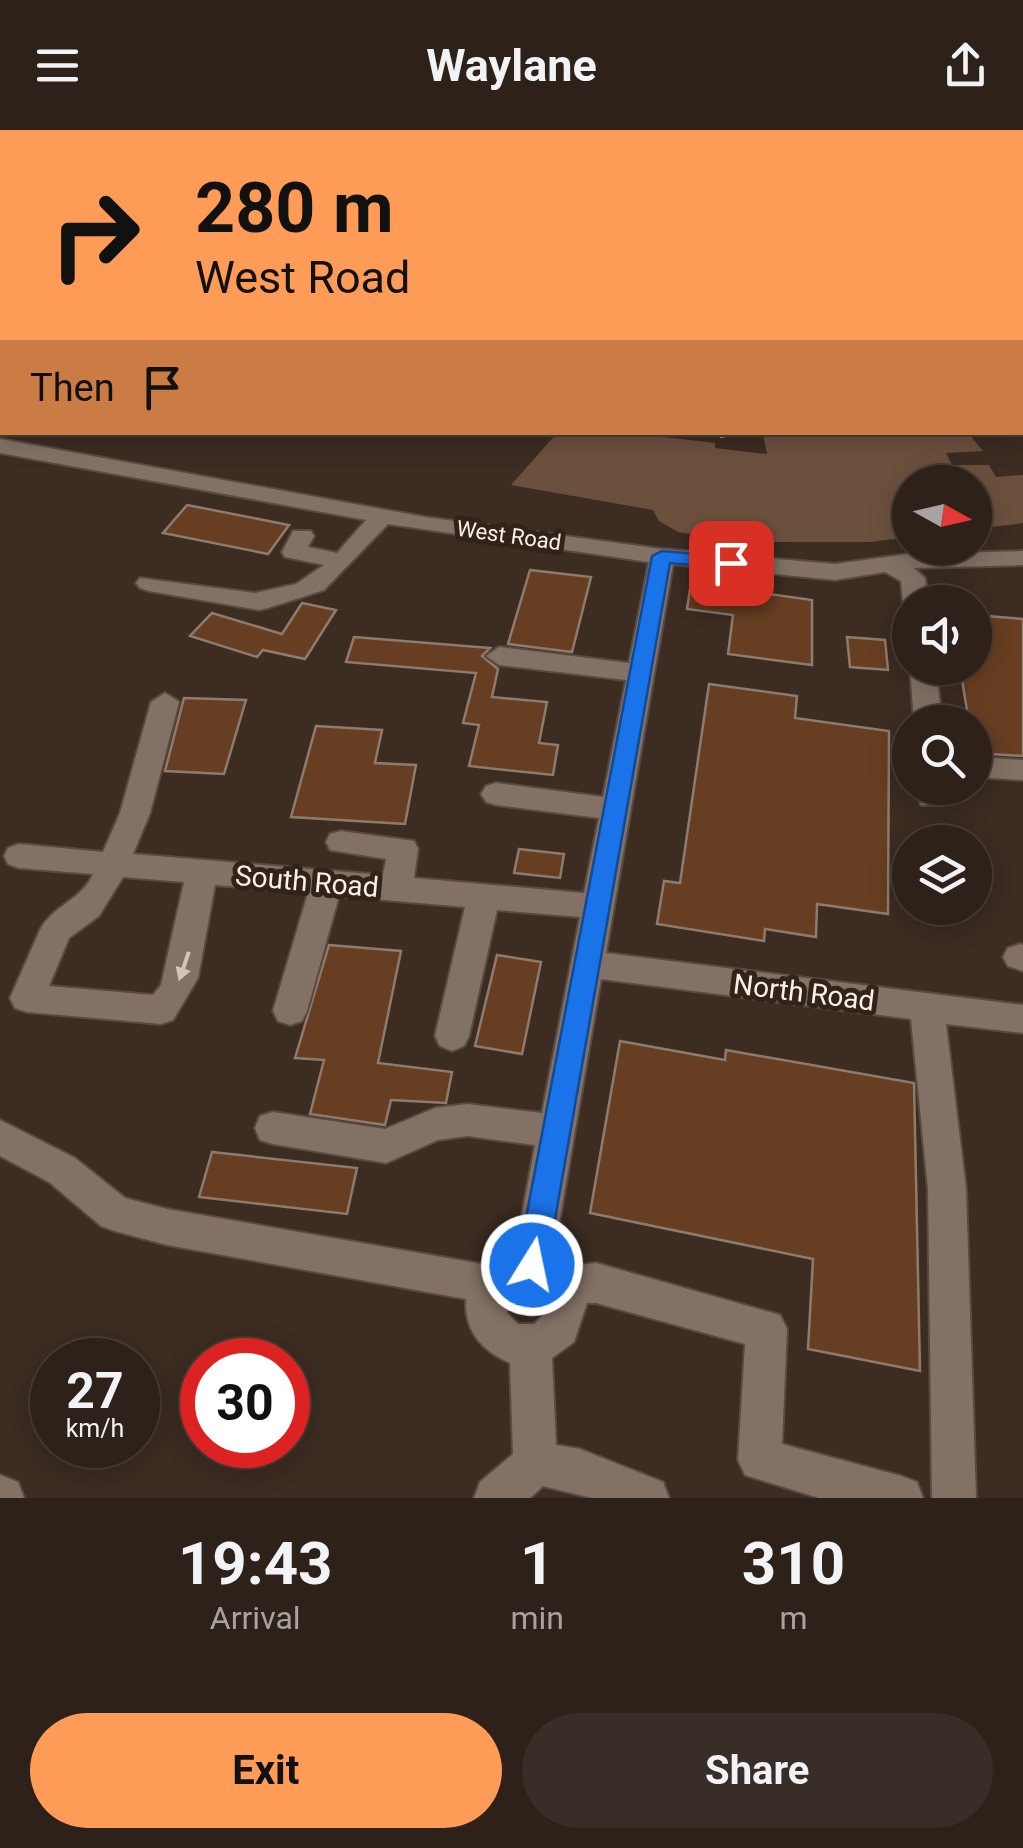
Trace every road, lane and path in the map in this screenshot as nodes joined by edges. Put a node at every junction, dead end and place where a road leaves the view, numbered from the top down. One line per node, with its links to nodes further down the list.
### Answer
1 (732, 435): 2 (path)
2 (720, 437)
3 (0, 446): 4 (street, West Road)
4 (383, 516): 6 (street, West Road); 8 (street)
5 (302, 536): 8 (street)
6 (662, 556): 9 (street, West Road); 13 (street)
7 (1023, 558): 9 (street, West Road)
8 (342, 560): 10 (street)
9 (889, 564): 11 (street)
10 (149, 583)
11 (914, 585)
12 (499, 656): 13 (street)
13 (639, 673): 18 (street)
14 (165, 702): 21 (street)
15 (992, 768): 16 (street)
16 (1023, 770)
17 (496, 794): 18 (street)
18 (613, 809): 26 (street)
19 (341, 842): 24 (street)
20 (19, 856): 21 (street, South Road)
21 (112, 864): 22 (street, South Road); 22 (street, one-way to 21)
22 (204, 872): 23 (street, South Road)
23 (327, 883): 24 (street, South Road); 29 (street)
24 (396, 889): 25 (street, South Road)
25 (484, 896): 26 (street, South Road); 31 (street)
26 (595, 906): 27 (street)
27 (586, 964): 28 (street, North Road); 33 (street)
28 (926, 1007): 30 (street, North Road); 42 (street)
29 (290, 1010)
30 (1023, 1019)
31 (452, 1036)
32 (272, 1128): 33 (street)
33 (556, 1131): 35 (street)
34 (0, 1137): 36 (street)
35 (547, 1276): 36 (street); 37 (street); 41 (street)
36 (490, 1286): 37 (street)
37 (533, 1345): 38 (street)
38 (536, 1462): 39 (street); 40 (street)
39 (496, 1498)
40 (647, 1498)
41 (901, 1498)
42 (954, 1498)

